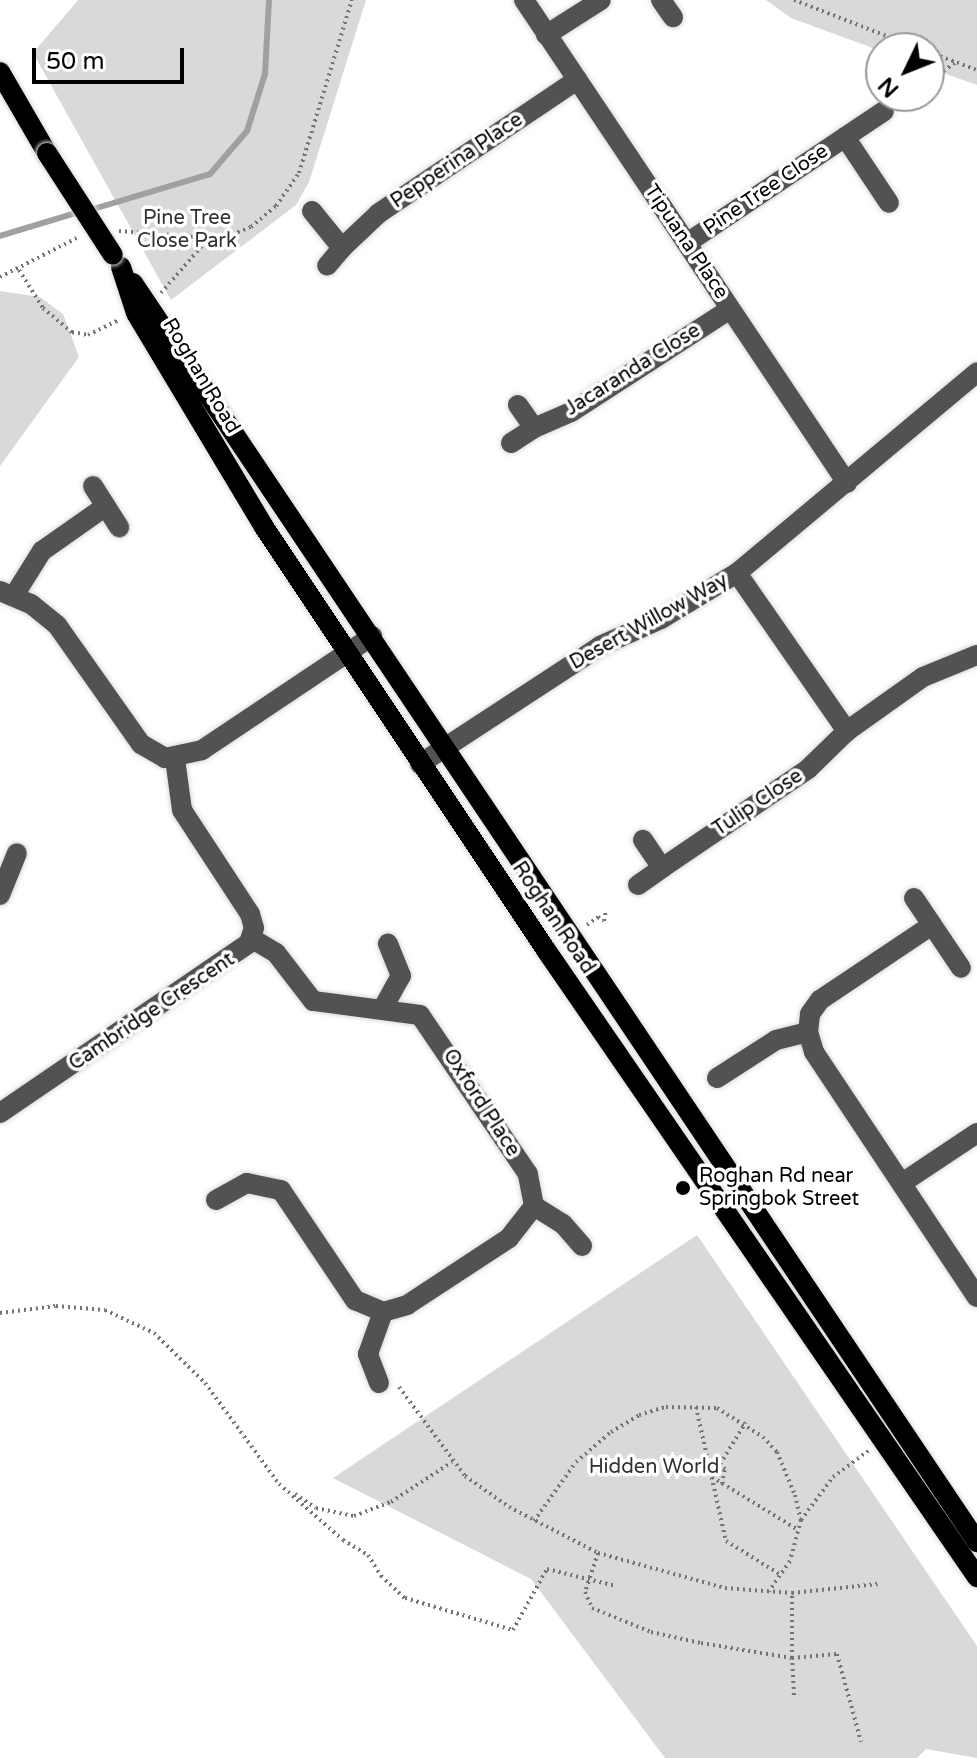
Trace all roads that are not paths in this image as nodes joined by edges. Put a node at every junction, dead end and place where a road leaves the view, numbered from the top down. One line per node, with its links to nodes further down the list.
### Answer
1 (524, 0): 5 (street, Tipuana Place)
2 (601, 0): 5 (street)
3 (661, 0): 4 (street)
4 (673, 17)
5 (546, 35): 7 (street, Tipuana Place)
6 (0, 72): 10 (main road, Roghan Road)
7 (577, 80): 14 (street, Tipuana Place); 15 (street, Pepperina Place)
8 (0, 99): 10 (main road, Roghan Road)
9 (882, 112): 11 (street, Pine Tree Close)
10 (33, 133): 16 (main road, Roghan Road, bridge)
11 (845, 137): 12 (street, Pine Tree Close); 14 (street, Pine Tree Close)
12 (889, 203)
13 (312, 211): 15 (street)
14 (687, 243): 18 (street, Tipuana Place)
15 (342, 248): 17 (street, Pepperina Place)
16 (117, 261): 29 (main road, Roghan Road); 30 (main road, Roghan Road)
17 (327, 266)
18 (730, 309): 21 (street, Jacaranda Close); 23 (street, Tipuana Place)
19 (977, 372): 23 (street, Desert Willow Way)
20 (518, 405): 21 (street)
21 (534, 428): 22 (street, Jacaranda Close)
22 (511, 443)
23 (847, 483): 27 (street, Desert Willow Way)
24 (93, 486): 25 (street)
25 (106, 506): 26 (street); 28 (street)
26 (119, 527)
27 (737, 573): 32 (street); 33 (street, Desert Willow Way)
28 (7, 592): 34 (street)
29 (372, 636): 30 (street); 33 (main road, Roghan Road)
30 (348, 652): 34 (street); 35 (main road, Roghan Road)
31 (977, 655): 32 (street, Tulip Close)
32 (847, 731): 38 (street, Tulip Close)
33 (445, 748): 35 (street, Desert Willow Way); 59 (main road, Roghan Road)
34 (175, 759): 44 (street, Cambridge Crescent)
35 (420, 764): 60 (main road, Roghan Road)
36 (643, 840): 38 (street)
37 (17, 853): 39 (street)
38 (662, 868): 40 (street, Tulip Close)
39 (4, 872): 41 (street)
40 (638, 885)
41 (0, 895)
42 (914, 898): 43 (street)
43 (932, 925): 46 (street); 48 (street)
44 (251, 938): 47 (street, Oxford Place); 50 (street, Cambridge Crescent)
45 (388, 944): 47 (street)
46 (961, 968)
47 (383, 1008): 54 (street, Oxford Place)
48 (808, 1032): 49 (street); 52 (street)
49 (717, 1078)
50 (0, 1113)
51 (977, 1133): 52 (street)
52 (902, 1183): 56 (street)
53 (216, 1200): 57 (street)
54 (534, 1206): 55 (street); 57 (street)
55 (582, 1246)
56 (977, 1297)
57 (383, 1312): 58 (street)
58 (388, 1383)
59 (977, 1542)
60 (976, 1572)

